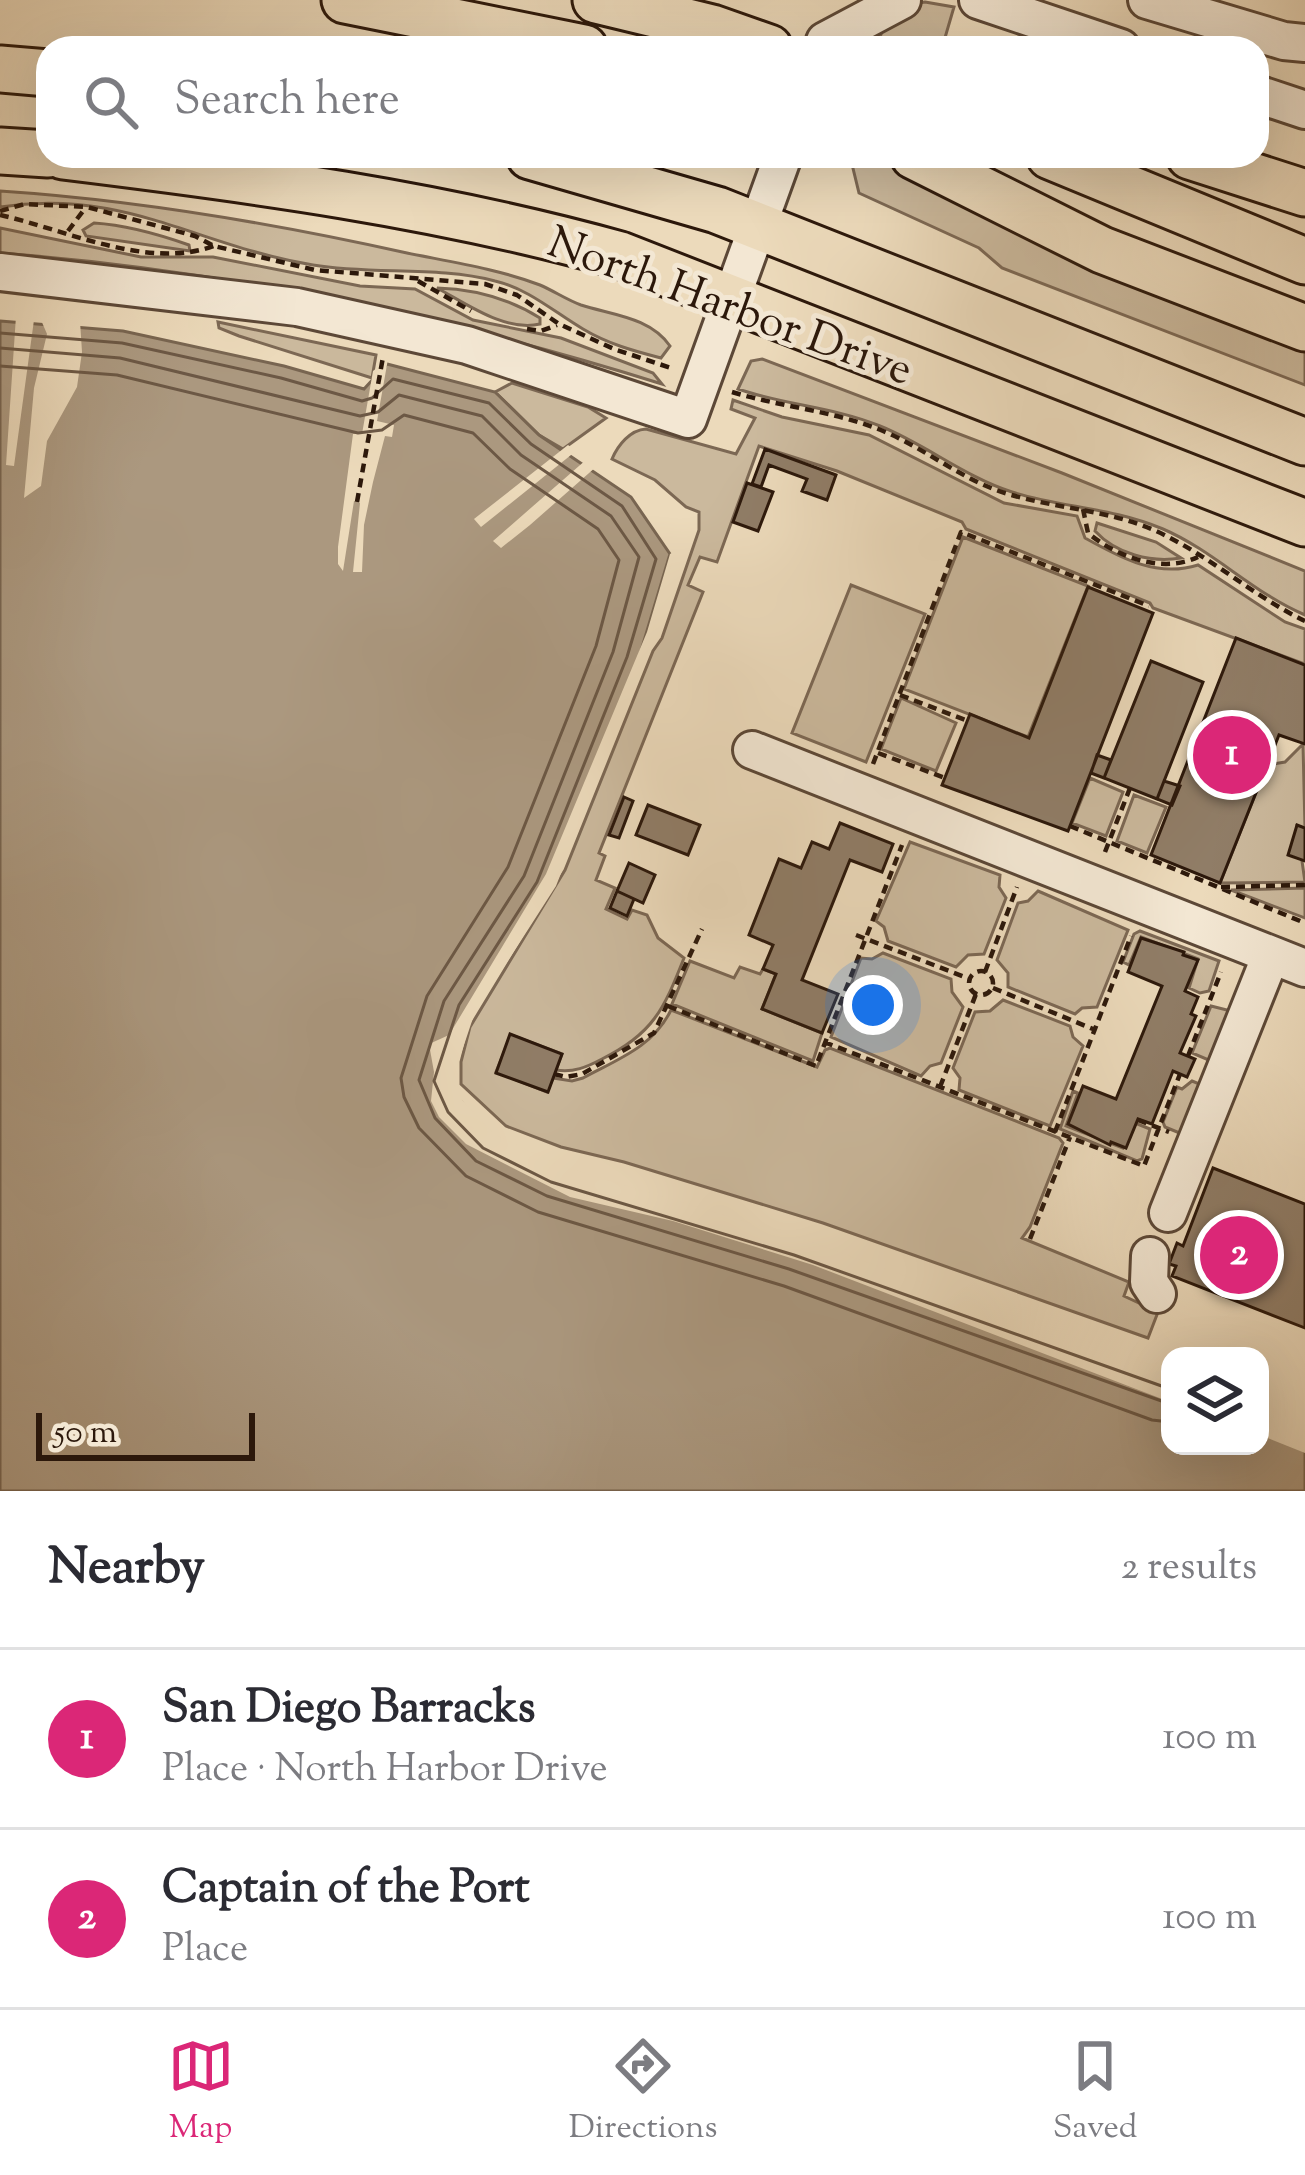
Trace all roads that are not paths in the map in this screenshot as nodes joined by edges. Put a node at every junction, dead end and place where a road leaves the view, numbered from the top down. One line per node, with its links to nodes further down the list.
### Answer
1 (346, 0): 10 (main road)
2 (596, 0): 9 (main road)
3 (837, 0): 13 (street)
4 (902, 0): 14 (street)
5 (978, 0): 15 (street)
6 (1147, 0): 8 (street)
7 (1305, 18): 8 (street)
8 (1235, 25): 16 (street)
9 (712, 28): 11 (main road); 12 (main road)
10 (524, 36)
11 (735, 36)
12 (758, 36)
13 (821, 36)
14 (835, 36)
15 (1085, 36)
16 (1305, 43)
17 (0, 69): 18 (main road)
18 (36, 72)
19 (1269, 98): 20 (street)
20 (1305, 110)
21 (0, 152): 22 (main road)
22 (36, 154)
23 (160, 168): 33 (main road, North Harbor Drive)
24 (574, 168): 30 (main road, North Harbor Drive)
25 (778, 168): 30 (street)
26 (938, 168): 34 (main road)
27 (1079, 168): 31 (main road)
28 (1227, 168): 29 (main road)
29 (1305, 193)
30 (758, 225): 33 (street); 35 (main road, North Harbor Drive)
31 (1305, 261)
32 (0, 272): 33 (street)
33 (731, 298): 36 (main road, North Harbor Drive)
34 (1305, 328)
35 (1305, 442)
36 (1305, 524)
37 (752, 750): 38 (street)
38 (1288, 961): 39 (street)
39 (1168, 1213)
40 (1150, 1256): 41 (street)
41 (1157, 1294)

